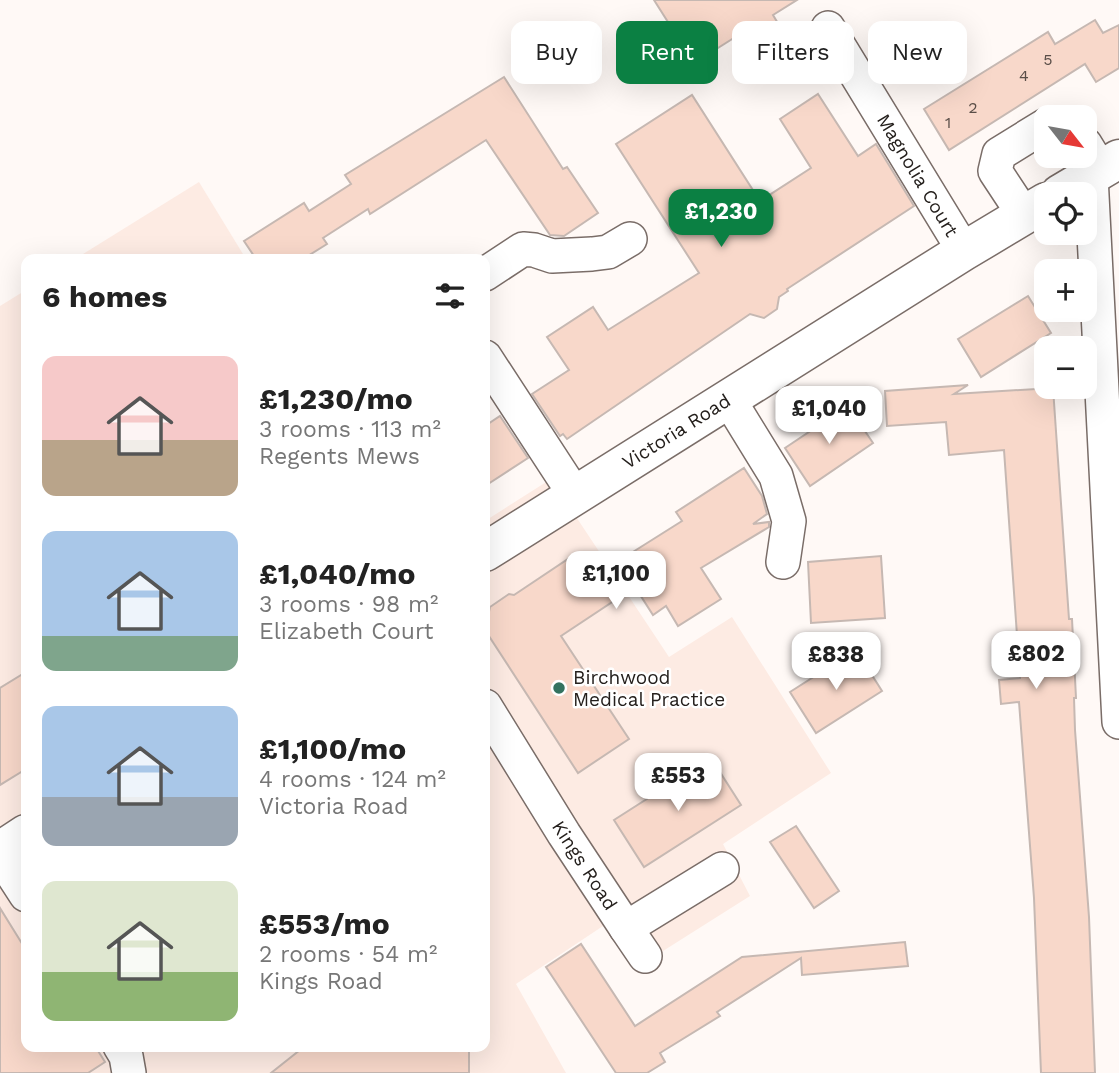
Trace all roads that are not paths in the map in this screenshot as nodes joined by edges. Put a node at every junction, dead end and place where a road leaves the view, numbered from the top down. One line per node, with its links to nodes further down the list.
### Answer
1 (854, 71): 7 (street, Magnolia Court)
2 (1034, 132): 4 (street)
3 (1091, 169): 15 (street)
4 (1034, 208)
5 (1034, 210): 7 (street, Victoria Road)
6 (629, 239): 8 (street)
7 (964, 251): 10 (street, Victoria Road)
8 (490, 271)
9 (490, 365): 11 (street)
10 (728, 398): 11 (street, Victoria Road); 13 (street)
11 (575, 495): 12 (street, Victoria Road)
12 (490, 549)
13 (783, 562)
14 (490, 714): 20 (street, Kings Road)
15 (1119, 722)
16 (21, 838): 17 (street)
17 (0, 853): 19 (street)
18 (722, 869): 20 (street, Kings Road)
19 (21, 887)
20 (626, 928): 21 (street)
21 (645, 956)
22 (124, 1052): 23 (street)
23 (129, 1073)

